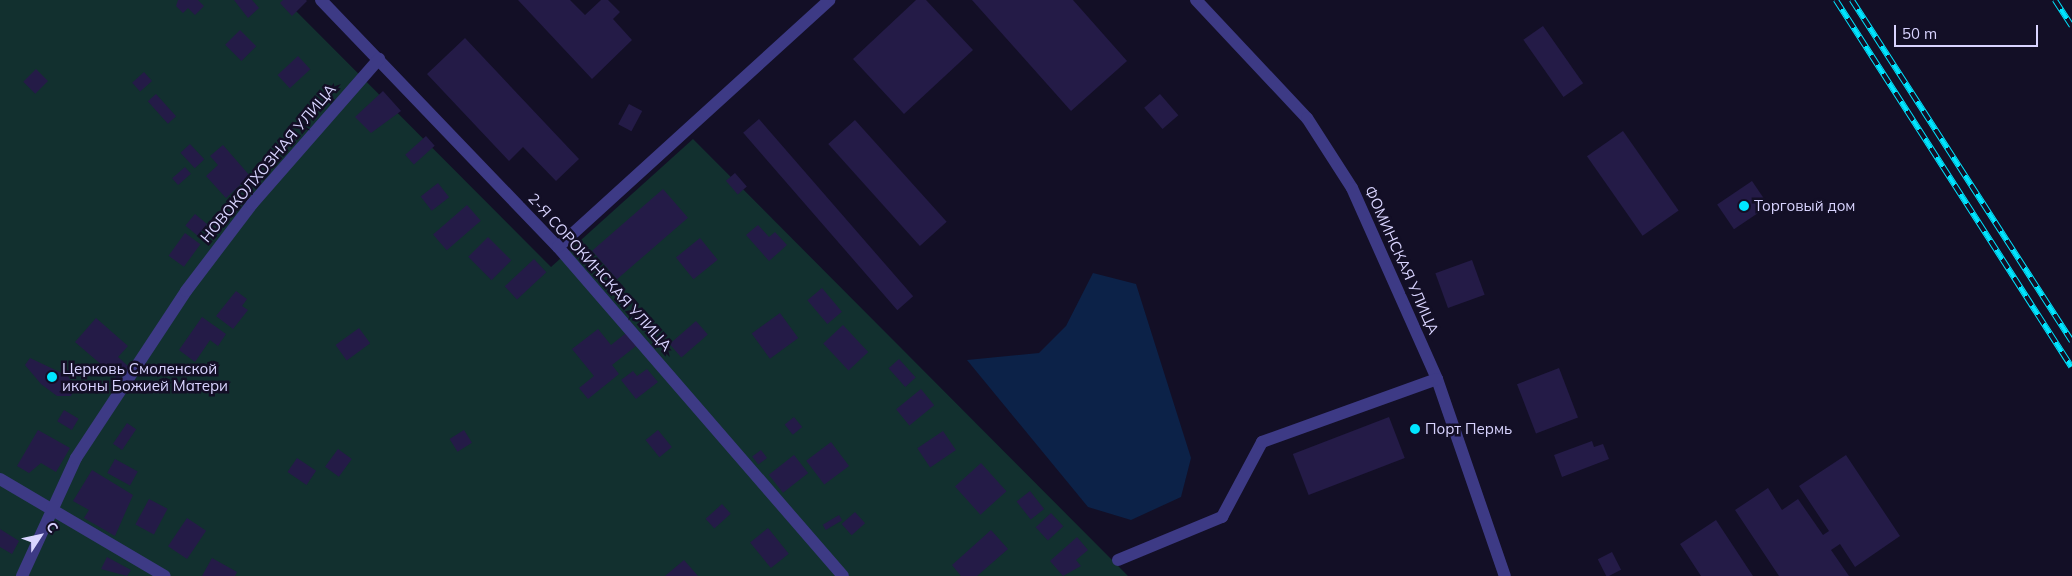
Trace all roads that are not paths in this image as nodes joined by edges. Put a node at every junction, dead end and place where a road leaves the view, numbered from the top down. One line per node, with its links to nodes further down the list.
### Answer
1 (321, 0): 4 (street, 2-Я СОРОКИНСКАЯ УЛИЦА)
2 (829, 0): 5 (street)
3 (1196, 0): 6 (street, ФОМИНСКАЯ УЛИЦА)
4 (379, 59): 5 (street, 2-Я СОРОКИНСКАЯ УЛИЦА); 8 (street, НОВОКОЛХОЗНАЯ УЛИЦА)
5 (558, 247): 12 (street, 2-Я СОРОКИНСКАЯ УЛИЦА)
6 (1437, 379): 9 (street); 13 (street, ФОМИНСКАЯ УЛИЦА)
7 (0, 479): 8 (street)
8 (50, 508): 10 (street, НОВОКОЛХОЗНАЯ УЛИЦА); 11 (street)
9 (1118, 560)
10 (22, 576)
11 (165, 576)
12 (843, 576)
13 (1505, 576)

